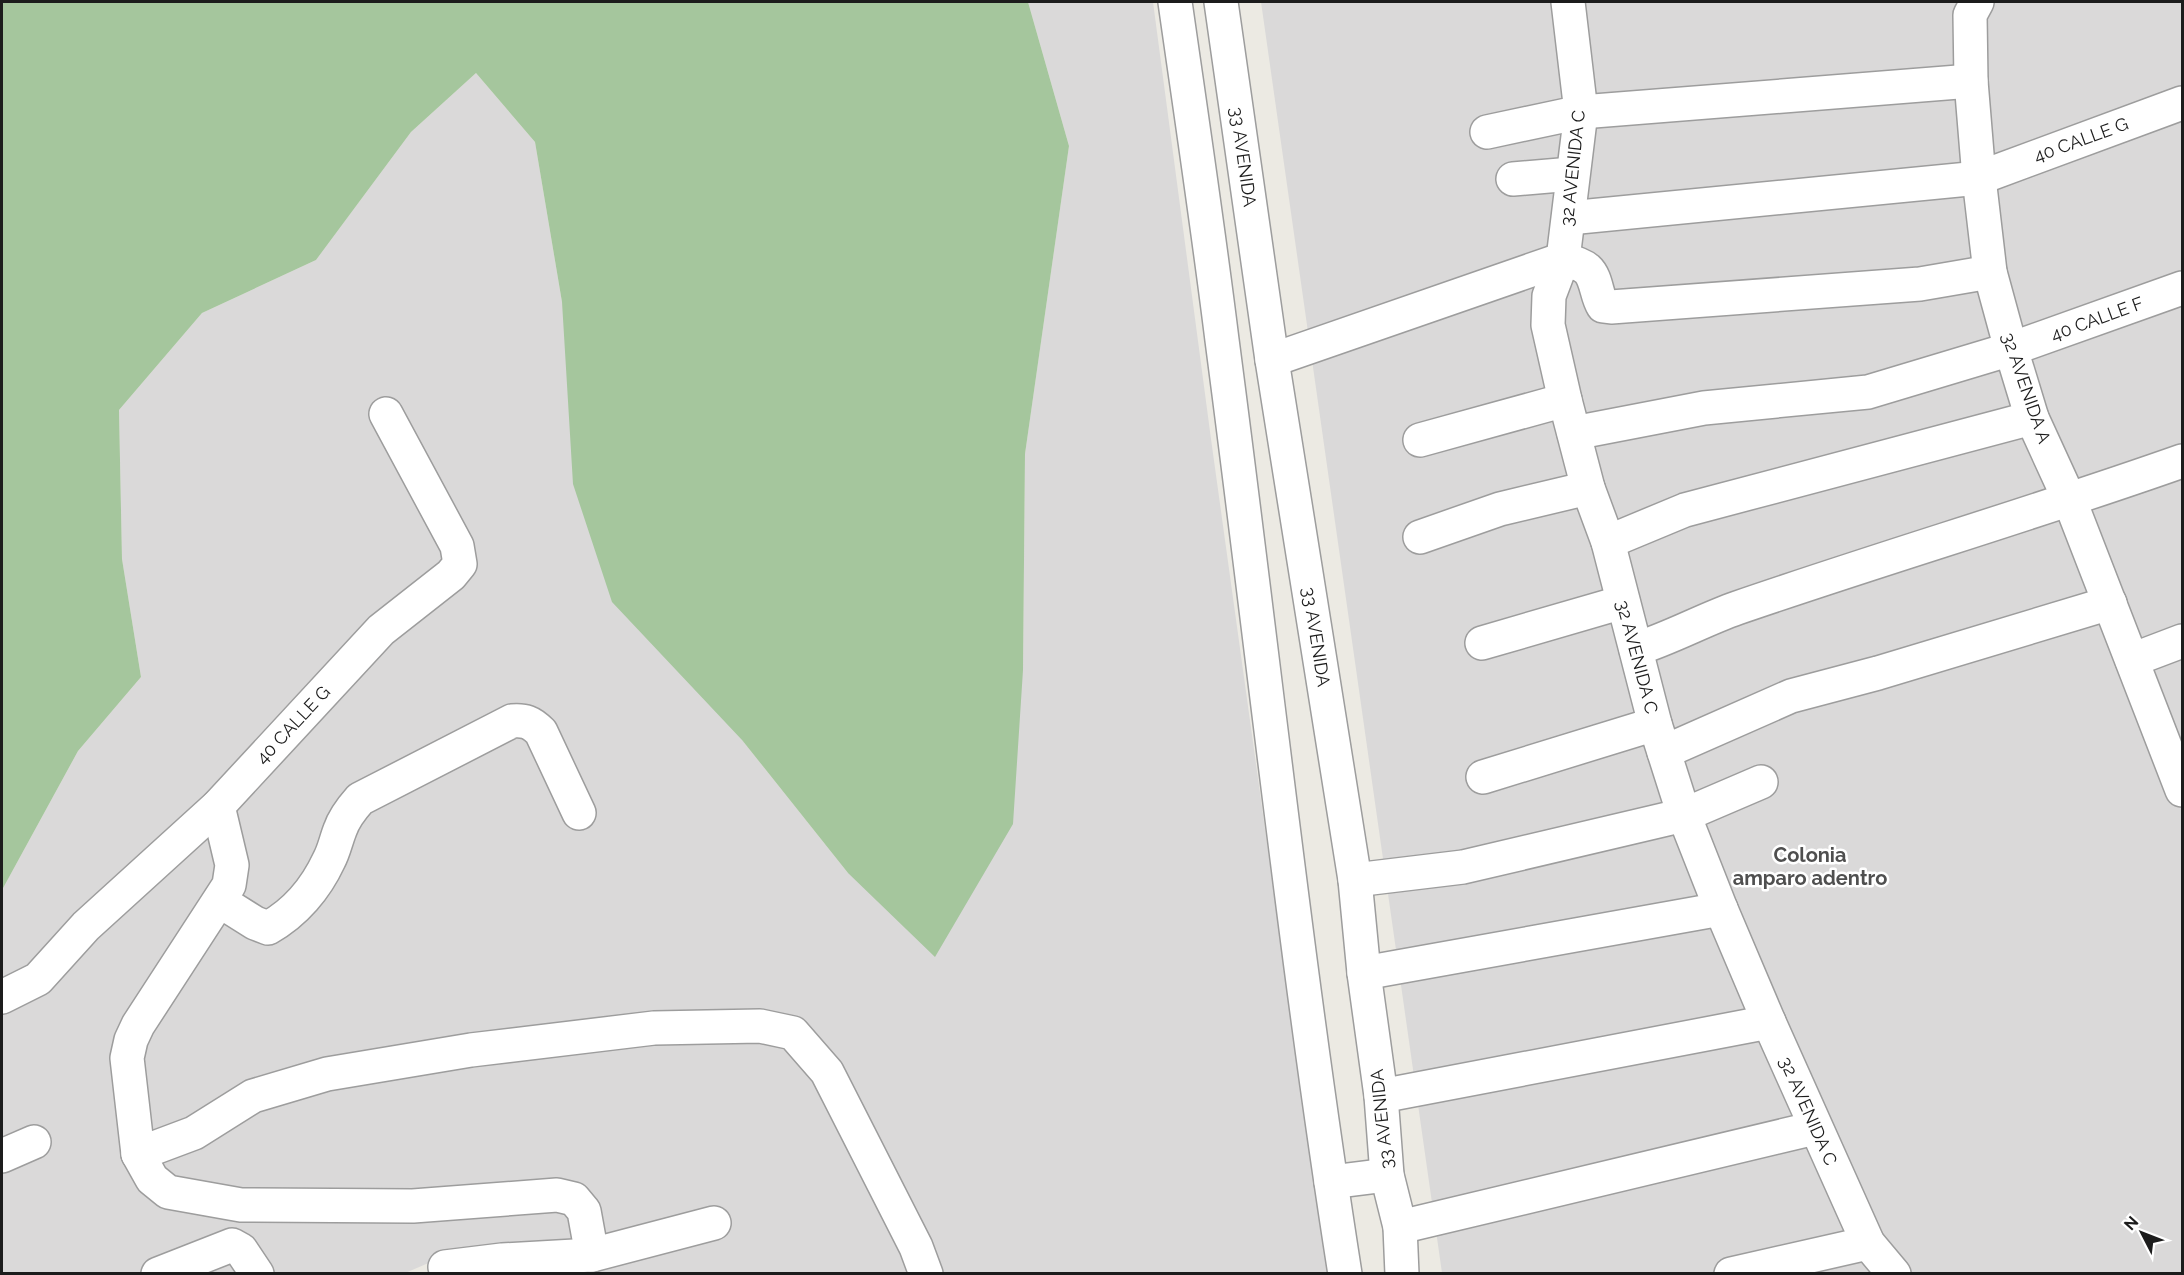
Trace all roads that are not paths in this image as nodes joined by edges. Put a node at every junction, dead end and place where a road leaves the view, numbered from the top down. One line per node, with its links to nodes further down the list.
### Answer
1 (1175, 2): 53 (street)
2 (1221, 2): 17 (street, 33 AVENIDA)
3 (1568, 2): 7 (street, 32 AVENIDA C)
4 (1980, 3): 5 (street, 32 AVENIDA A)
5 (1971, 81): 7 (street); 10 (street, 32 AVENIDA A)
6 (2182, 103): 10 (street, 40 CALLE G)
7 (1581, 112): 8 (street); 9 (street, 32 AVENIDA C)
8 (1486, 132)
9 (1572, 174): 11 (street); 12 (street, 32 AVENIDA C)
10 (1979, 178): 12 (street, 40 CALLE G); 14 (street, 32 AVENIDA A)
11 (1513, 179)
12 (1569, 218): 13 (street, 32 AVENIDA C)
13 (1563, 259): 14 (street); 17 (street); 18 (street, 32 AVENIDA C)
14 (1990, 272): 16 (street, 32 AVENIDA A)
15 (2182, 288): 16 (street, 40 CALLE F)
16 (2011, 349): 20 (street, 32 AVENIDA A); 21 (street, 40 CALLE F)
17 (1272, 360): 41 (street, 33 AVENIDA)
18 (1565, 400): 21 (street, 32 AVENIDA C); 22 (street)
19 (386, 414): 38 (street, 40 CALLE G)
20 (2032, 418): 25 (street, 32 AVENIDA A); 27 (street)
21 (1574, 433): 24 (street, 32 AVENIDA C)
22 (1420, 440)
23 (2182, 461): 25 (street)
24 (1588, 488): 26 (street); 27 (street, 32 AVENIDA C)
25 (2070, 501): 29 (street, 32 AVENIDA A); 32 (street)
26 (1420, 537)
27 (1608, 542): 28 (street, 32 AVENIDA C)
28 (1623, 602): 31 (street); 32 (street, 32 AVENIDA C)
29 (2109, 603): 33 (street, 32 AVENIDA A); 34 (street)
30 (2182, 641): 33 (street)
31 (1482, 643)
32 (1636, 649): 34 (street, 32 AVENIDA C)
33 (2132, 660): 37 (street, 32 AVENIDA A)
34 (1659, 738): 35 (street); 40 (street, 32 AVENIDA C)
35 (1484, 777)
36 (1761, 782): 40 (street)
37 (2182, 790)
38 (218, 806): 42 (street); 45 (street, 40 CALLE G)
39 (579, 813): 42 (street)
40 (1684, 815): 41 (street); 43 (street, 32 AVENIDA C)
41 (1355, 880): 44 (street, 33 AVENIDA)
42 (220, 901): 50 (street)
43 (1721, 909): 44 (street); 46 (street, 32 AVENIDA C)
44 (1364, 973): 47 (street, 33 AVENIDA)
45 (2, 998)
46 (1769, 1022): 47 (street); 48 (street, 32 AVENIDA C)
47 (1381, 1096): 52 (street, 33 AVENIDA)
48 (1815, 1128): 55 (street); 56 (street, 32 AVENIDA C)
49 (34, 1142): 51 (street)
50 (138, 1154): 57 (street); 61 (street)
51 (2, 1156)
52 (1388, 1175): 53 (street); 55 (street, 33 AVENIDA)
53 (1331, 1182): 62 (street)
54 (714, 1223): 57 (street)
55 (1400, 1227): 63 (street, 33 AVENIDA)
56 (1868, 1243): 64 (street); 65 (street, 32 AVENIDA C)
57 (592, 1255): 59 (street)
58 (253, 1266): 60 (street)
59 (445, 1267)
60 (158, 1274)
61 (926, 1274)
62 (1345, 1274)
63 (1402, 1274)
64 (1731, 1274)
65 (1894, 1274)

